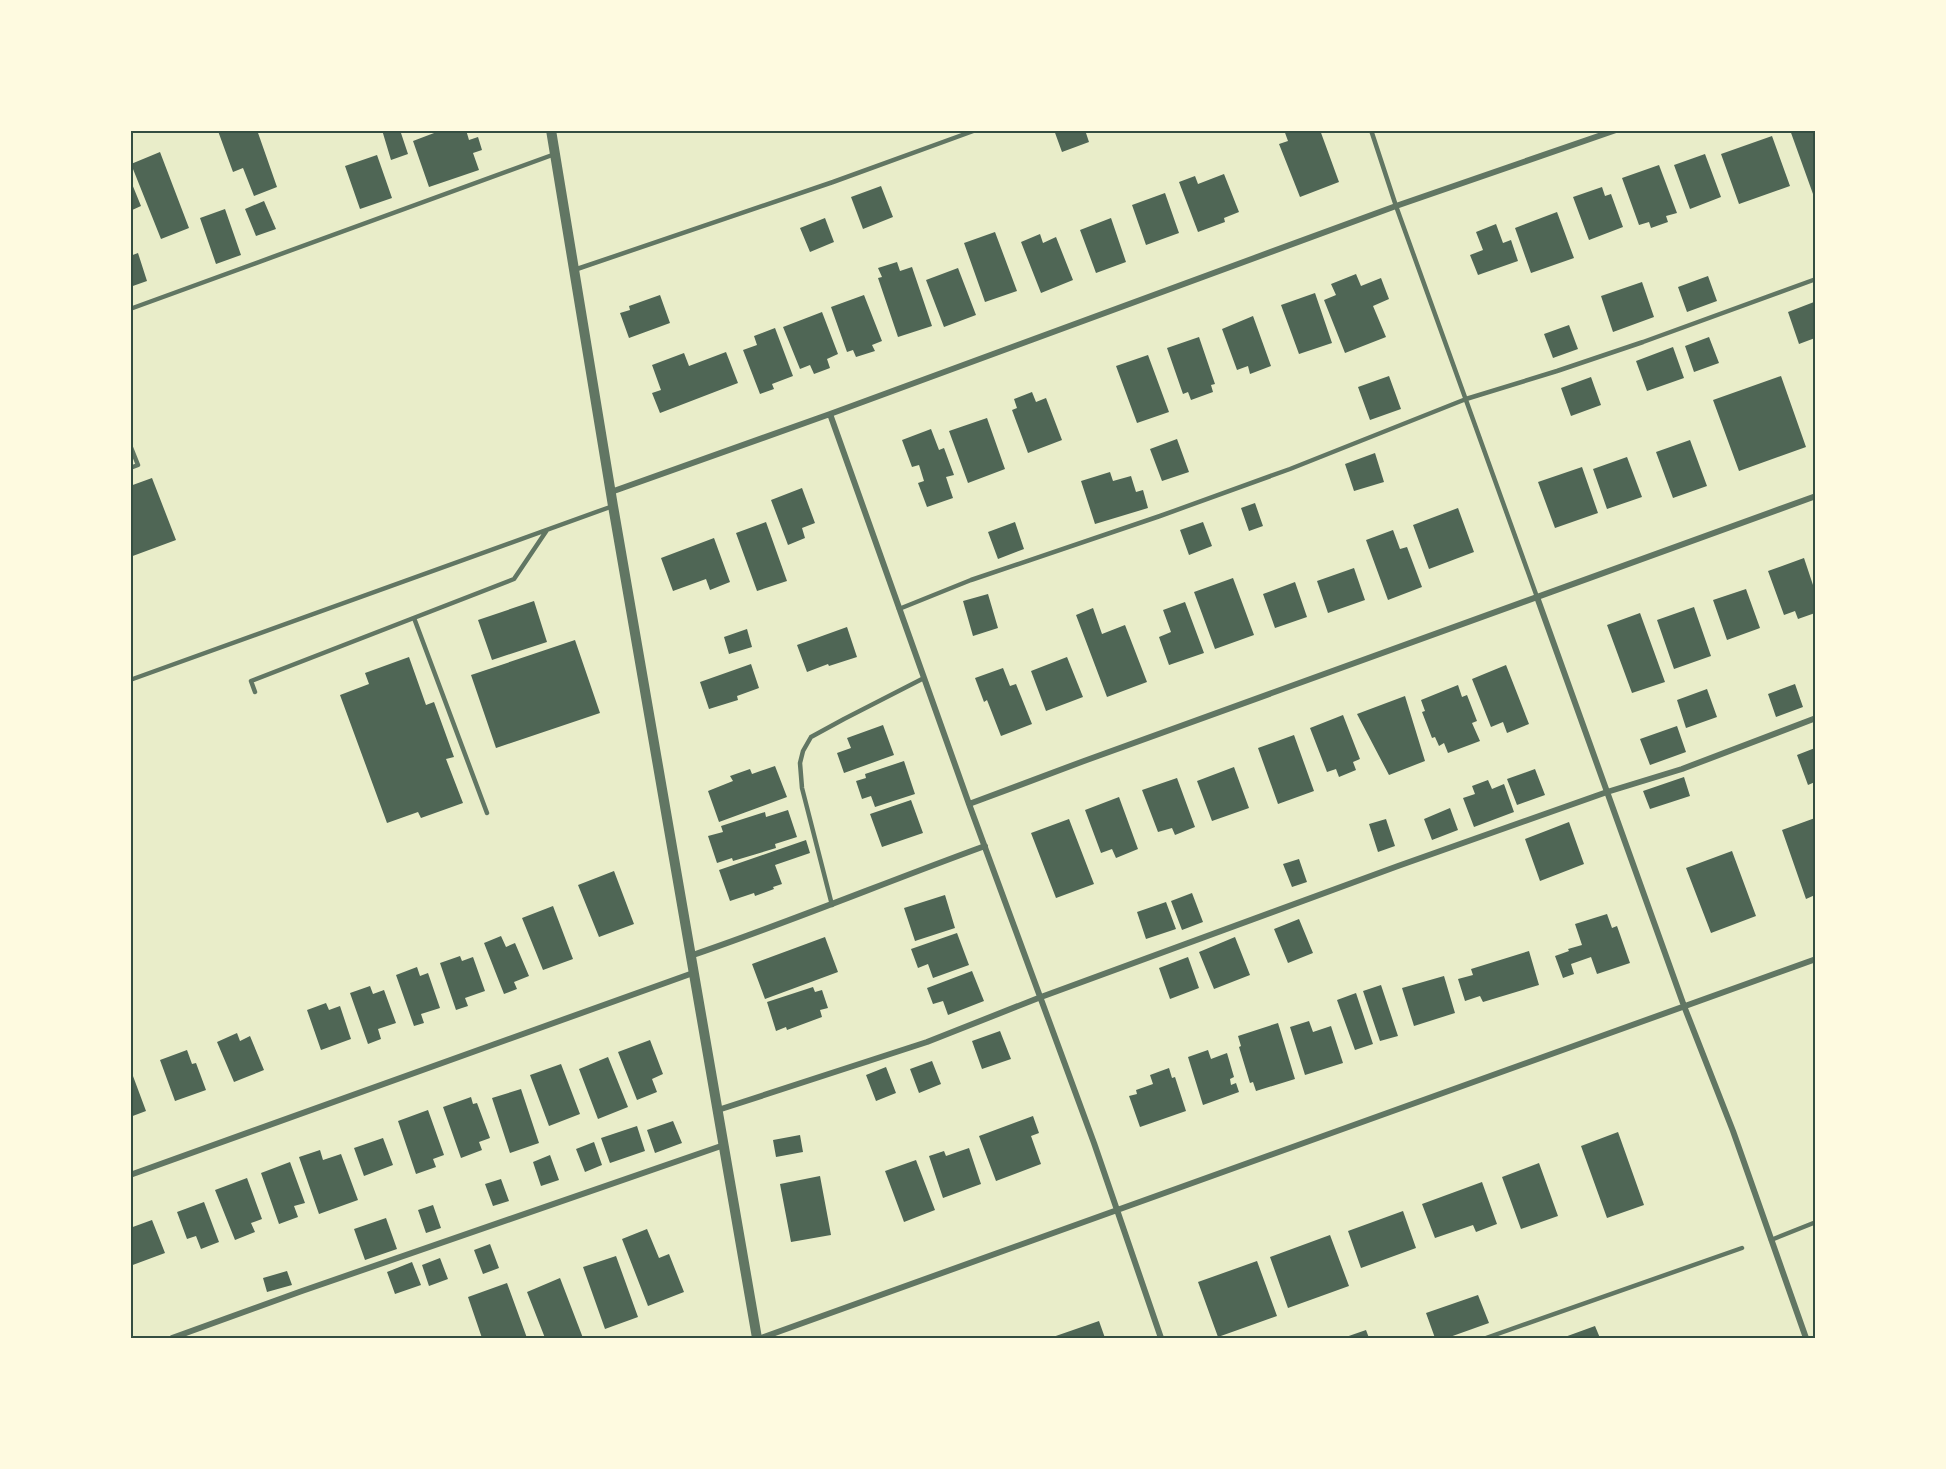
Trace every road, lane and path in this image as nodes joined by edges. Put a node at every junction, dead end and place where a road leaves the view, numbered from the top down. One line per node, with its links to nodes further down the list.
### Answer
1 (551, 130): 5 (street)
2 (976, 130): 7 (lane)
3 (1371, 130): 6 (lane)
4 (1616, 130): 6 (street)
5 (555, 154): 7 (street); 9 (lane)
6 (1396, 206): 10 (lane); 11 (street)
7 (574, 270): 14 (street)
8 (1815, 279): 10 (lane)
9 (130, 309)
10 (1466, 399): 18 (lane); 19 (lane)
11 (830, 414): 14 (street); 19 (street)
12 (130, 445): 13 (lane)
13 (130, 468)
14 (611, 492): 16 (street)
15 (1815, 496): 18 (street)
16 (613, 506): 17 (lane); 30 (street)
17 (547, 530): 20 (lane); 22 (lane)
18 (1537, 597): 25 (street); 26 (street)
19 (899, 609): 21 (street)
20 (414, 618): 23 (lane); 27 (lane)
21 (924, 678): 26 (street); 29 (lane)
22 (130, 680)
23 (255, 692)
24 (1815, 717): 25 (street)
25 (1607, 792): 33 (street); 34 (street)
26 (969, 804): 28 (street)
27 (487, 813)
28 (985, 846): 29 (street); 33 (street)
29 (832, 905): 30 (street)
30 (690, 956): 32 (street)
31 (1815, 959): 34 (street)
32 (693, 973): 35 (street); 37 (street)
33 (1041, 998): 35 (street); 38 (street)
34 (1684, 1006): 38 (street); 40 (street)
35 (718, 1110): 36 (street)
36 (724, 1145): 42 (street); 43 (street)
37 (130, 1175)
38 (1116, 1210): 43 (street); 44 (street)
39 (1815, 1222): 40 (lane)
40 (1770, 1240): 46 (street)
41 (1742, 1248): 45 (lane)
42 (172, 1338)
43 (759, 1338)
44 (1161, 1338)
45 (1486, 1338)
46 (1806, 1338)

